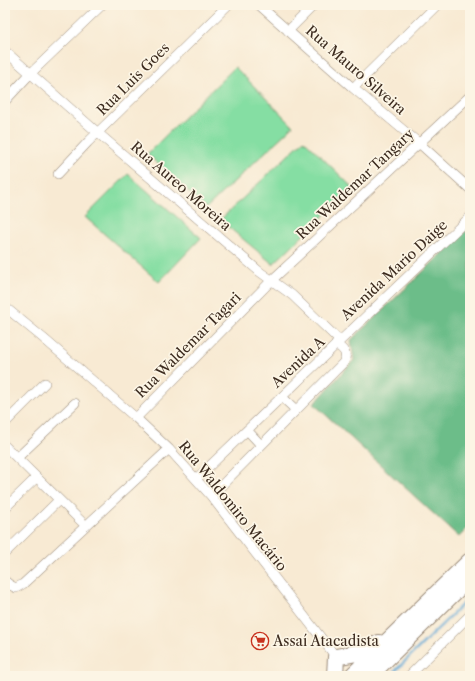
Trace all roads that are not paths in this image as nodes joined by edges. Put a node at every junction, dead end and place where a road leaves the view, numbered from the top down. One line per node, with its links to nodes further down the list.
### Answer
1 (102, 5): 8 (street)
2 (228, 5): 12 (street, Rua Luis Goes)
3 (259, 5): 6 (street, Rua Mauro Silveira)
4 (314, 5): 6 (street)
5 (437, 5): 9 (street)
6 (288, 31): 9 (street, Rua Mauro Silveira)
7 (5, 51): 8 (street, Rua Aureo Moreira)
8 (30, 74): 11 (street); 12 (street, Rua Aureo Moreira)
9 (353, 88): 13 (street, Rua Mauro Silveira)
10 (470, 96): 13 (street, Rua Waldemar Tangary)
11 (5, 101)
12 (98, 133): 14 (street, Rua Luis Goes); 17 (street, Rua Aureo Moreira)
13 (420, 144): 15 (street, Rua Mauro Silveira); 17 (street, Rua Waldemar Tangary)
14 (58, 174)
15 (470, 189)
16 (470, 217): 20 (street, Avenida Mario Daige)
17 (272, 280): 18 (street, Rua Waldemar Tangary); 20 (street, Rua Aureo Moreira)
18 (260, 292): 25 (street, Rua Waldemar Tagari)
19 (5, 307): 25 (street, Rua Waldomiro Macário)
20 (338, 342): 22 (street, Avenida A); 24 (street, Avenida A)
21 (46, 383): 26 (street)
22 (282, 397): 24 (street); 27 (street, Avenida A)
23 (75, 403): 31 (street)
24 (296, 410): 28 (street, Avenida A)
25 (136, 418): 30 (street, Rua Waldomiro Macário)
26 (5, 423)
27 (247, 430): 28 (street); 33 (street, Avenida A)
28 (261, 445): 34 (street, Avenida A)
29 (5, 446): 31 (street)
30 (169, 449): 33 (street, Rua Waldomiro Macário); 37 (street)
31 (17, 458): 32 (street)
32 (36, 478): 35 (street); 36 (street)
33 (196, 479): 34 (street, Rua Waldomiro Macário)
34 (211, 496): 44 (street, Rua Waldomiro Macário)
35 (59, 500): 37 (street); 38 (street)
36 (5, 508)
37 (86, 526): 41 (street)
38 (5, 553)
39 (470, 561): 43 (highway)
40 (470, 577): 47 (highway)
41 (5, 581)
42 (470, 615): 48 (street)
43 (396, 632): 44 (highway); 46 (highway)
44 (336, 657): 45 (highway)
45 (335, 676)
46 (352, 676)
47 (369, 676)
48 (409, 676)

